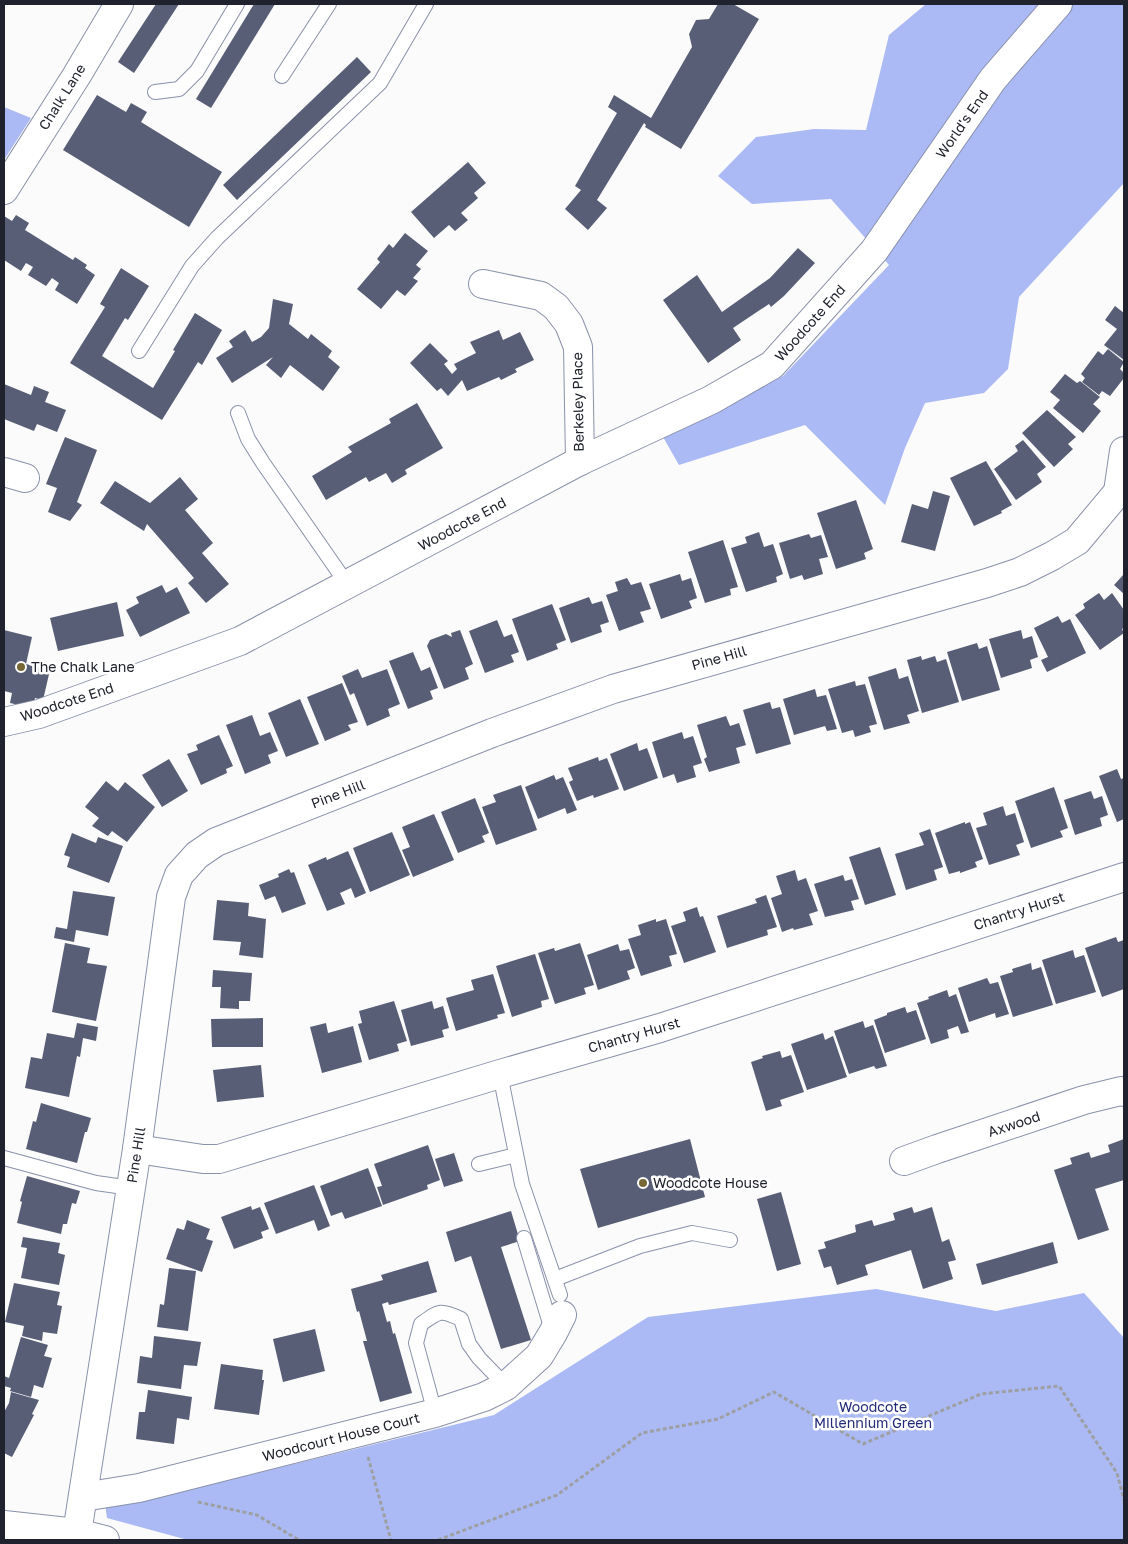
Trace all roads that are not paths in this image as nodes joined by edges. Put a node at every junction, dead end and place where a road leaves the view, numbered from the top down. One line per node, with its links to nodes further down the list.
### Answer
1 (119, 4): 8 (street, Chalk Lane)
2 (237, 4): 7 (lane)
3 (329, 4): 6 (lane)
4 (426, 4): 11 (lane)
5 (1058, 4): 9 (street, World's End)
6 (282, 76)
7 (155, 92)
8 (4, 190)
9 (874, 251): 14 (street, Woodcote End)
10 (483, 284): 14 (street, Berkeley Place)
11 (139, 351)
12 (238, 413): 16 (lane)
13 (1124, 452): 15 (street, Pine Hill)
14 (580, 462): 16 (street, Woodcote End)
15 (1121, 490): 21 (street, Pine Hill)
16 (347, 584): 17 (street, Woodcote End)
17 (4, 722)
18 (1124, 877): 19 (street, Chantry Hurst)
19 (500, 1074): 21 (street, Chantry Hurst); 22 (lane)
20 (1124, 1092): 24 (street, Axwood)
21 (137, 1149): 26 (street, Pine Hill)
22 (516, 1155): 25 (lane); 29 (lane)
23 (4, 1158): 26 (lane)
24 (904, 1161)
25 (479, 1164)
26 (131, 1188): 33 (street, Pine Hill)
27 (524, 1238): 30 (lane)
28 (730, 1240): 29 (lane)
29 (555, 1279): 30 (lane)
30 (558, 1314): 31 (street, Woodcourt House Court)
31 (506, 1386): 32 (street, Woodcourt House Court); 32 (lane)
32 (435, 1413): 33 (street, Woodcourt House Court)
33 (83, 1497): 35 (street, Pine Hill)
34 (4, 1525): 35 (street)
35 (77, 1532): 36 (street)
36 (105, 1540)

